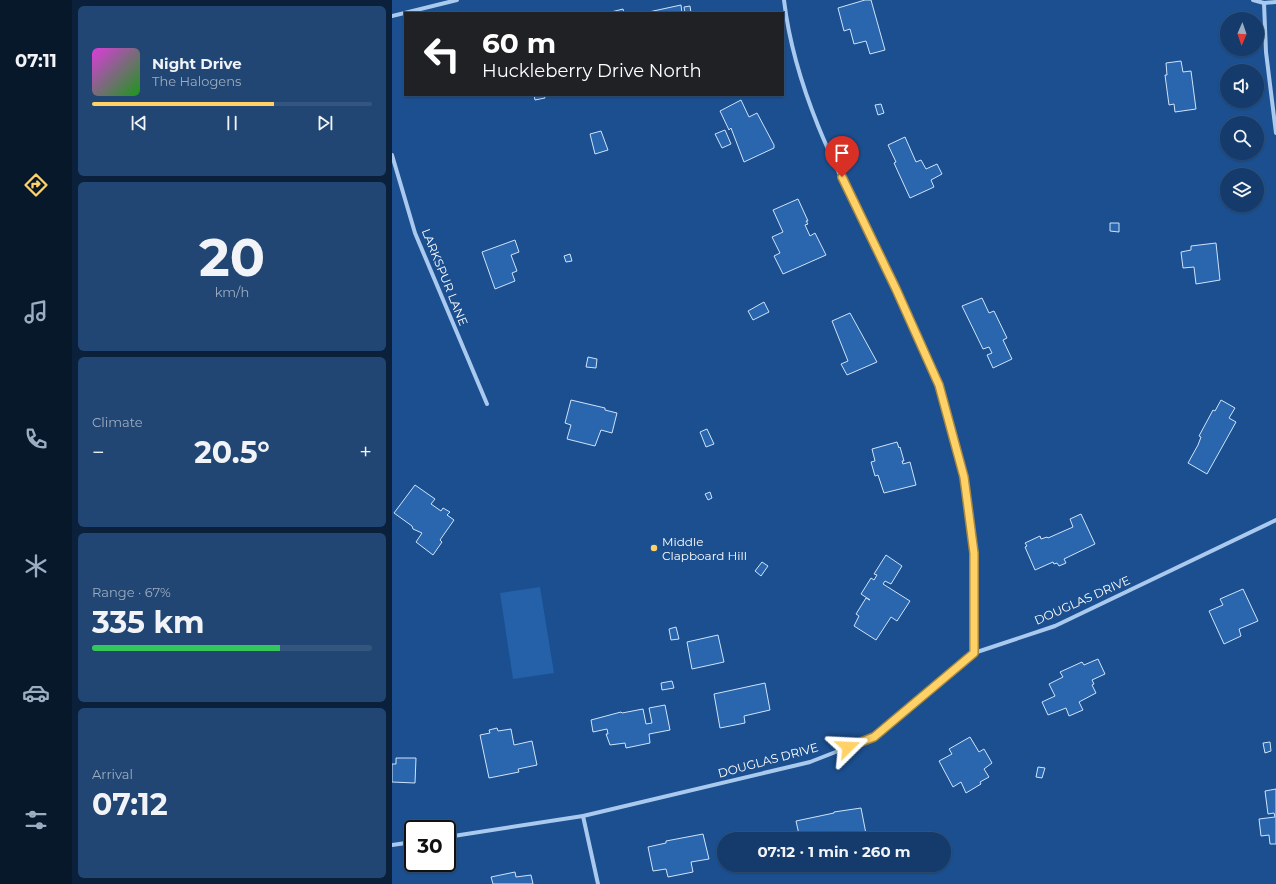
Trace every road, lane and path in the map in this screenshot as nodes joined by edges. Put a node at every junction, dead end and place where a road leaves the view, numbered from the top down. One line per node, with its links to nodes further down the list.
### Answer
1 (457, 0): 6 (street)
2 (784, 0): 13 (street)
3 (1253, 0): 5 (street)
4 (1276, 2): 5 (street)
5 (1264, 3): 9 (street)
6 (408, 12)
7 (404, 13): 8 (street)
8 (392, 16)
9 (1276, 134)
10 (392, 155): 11 (street, LARKSPUR LANE)
11 (486, 404)
12 (1276, 520): 13 (street, DOUGLAS DRIVE)
13 (974, 653): 14 (street, DOUGLAS DRIVE)
14 (583, 816): 15 (street, DOUGLAS DRIVE); 18 (street)
15 (456, 835)
16 (404, 843): 17 (street)
17 (392, 845)
18 (598, 884)

